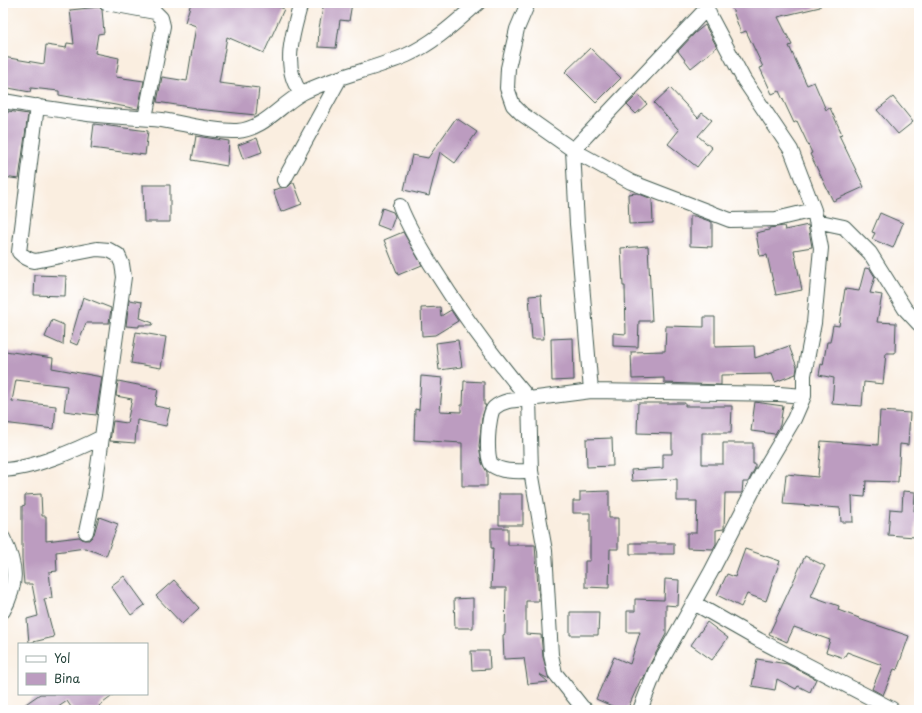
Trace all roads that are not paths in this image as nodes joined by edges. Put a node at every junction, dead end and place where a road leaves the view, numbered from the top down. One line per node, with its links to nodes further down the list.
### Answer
1 (106, 3): 10 (street)
2 (301, 3): 7 (street)
3 (478, 3): 6 (street)
4 (528, 3): 11 (street)
5 (706, 6): 11 (street); 14 (street)
6 (340, 78): 7 (street); 12 (street)
7 (301, 93): 10 (street)
8 (3, 101): 9 (street)
9 (37, 106): 10 (street); 19 (street)
10 (145, 118)
11 (573, 150): 14 (street); 16 (street)
12 (284, 180)
13 (400, 206): 18 (street)
14 (815, 216): 15 (street); 17 (street)
15 (919, 324)
16 (591, 391): 17 (street); 18 (street)
17 (804, 396): 24 (street)
18 (529, 399): 21 (street); 21 (street)
19 (102, 437): 20 (street); 22 (street)
20 (3, 470)
21 (531, 471): 27 (street)
22 (86, 532)
23 (3, 538): 25 (street)
24 (694, 603): 26 (street); 28 (street)
25 (3, 611)
26 (892, 709)
27 (586, 710)
28 (640, 710)

